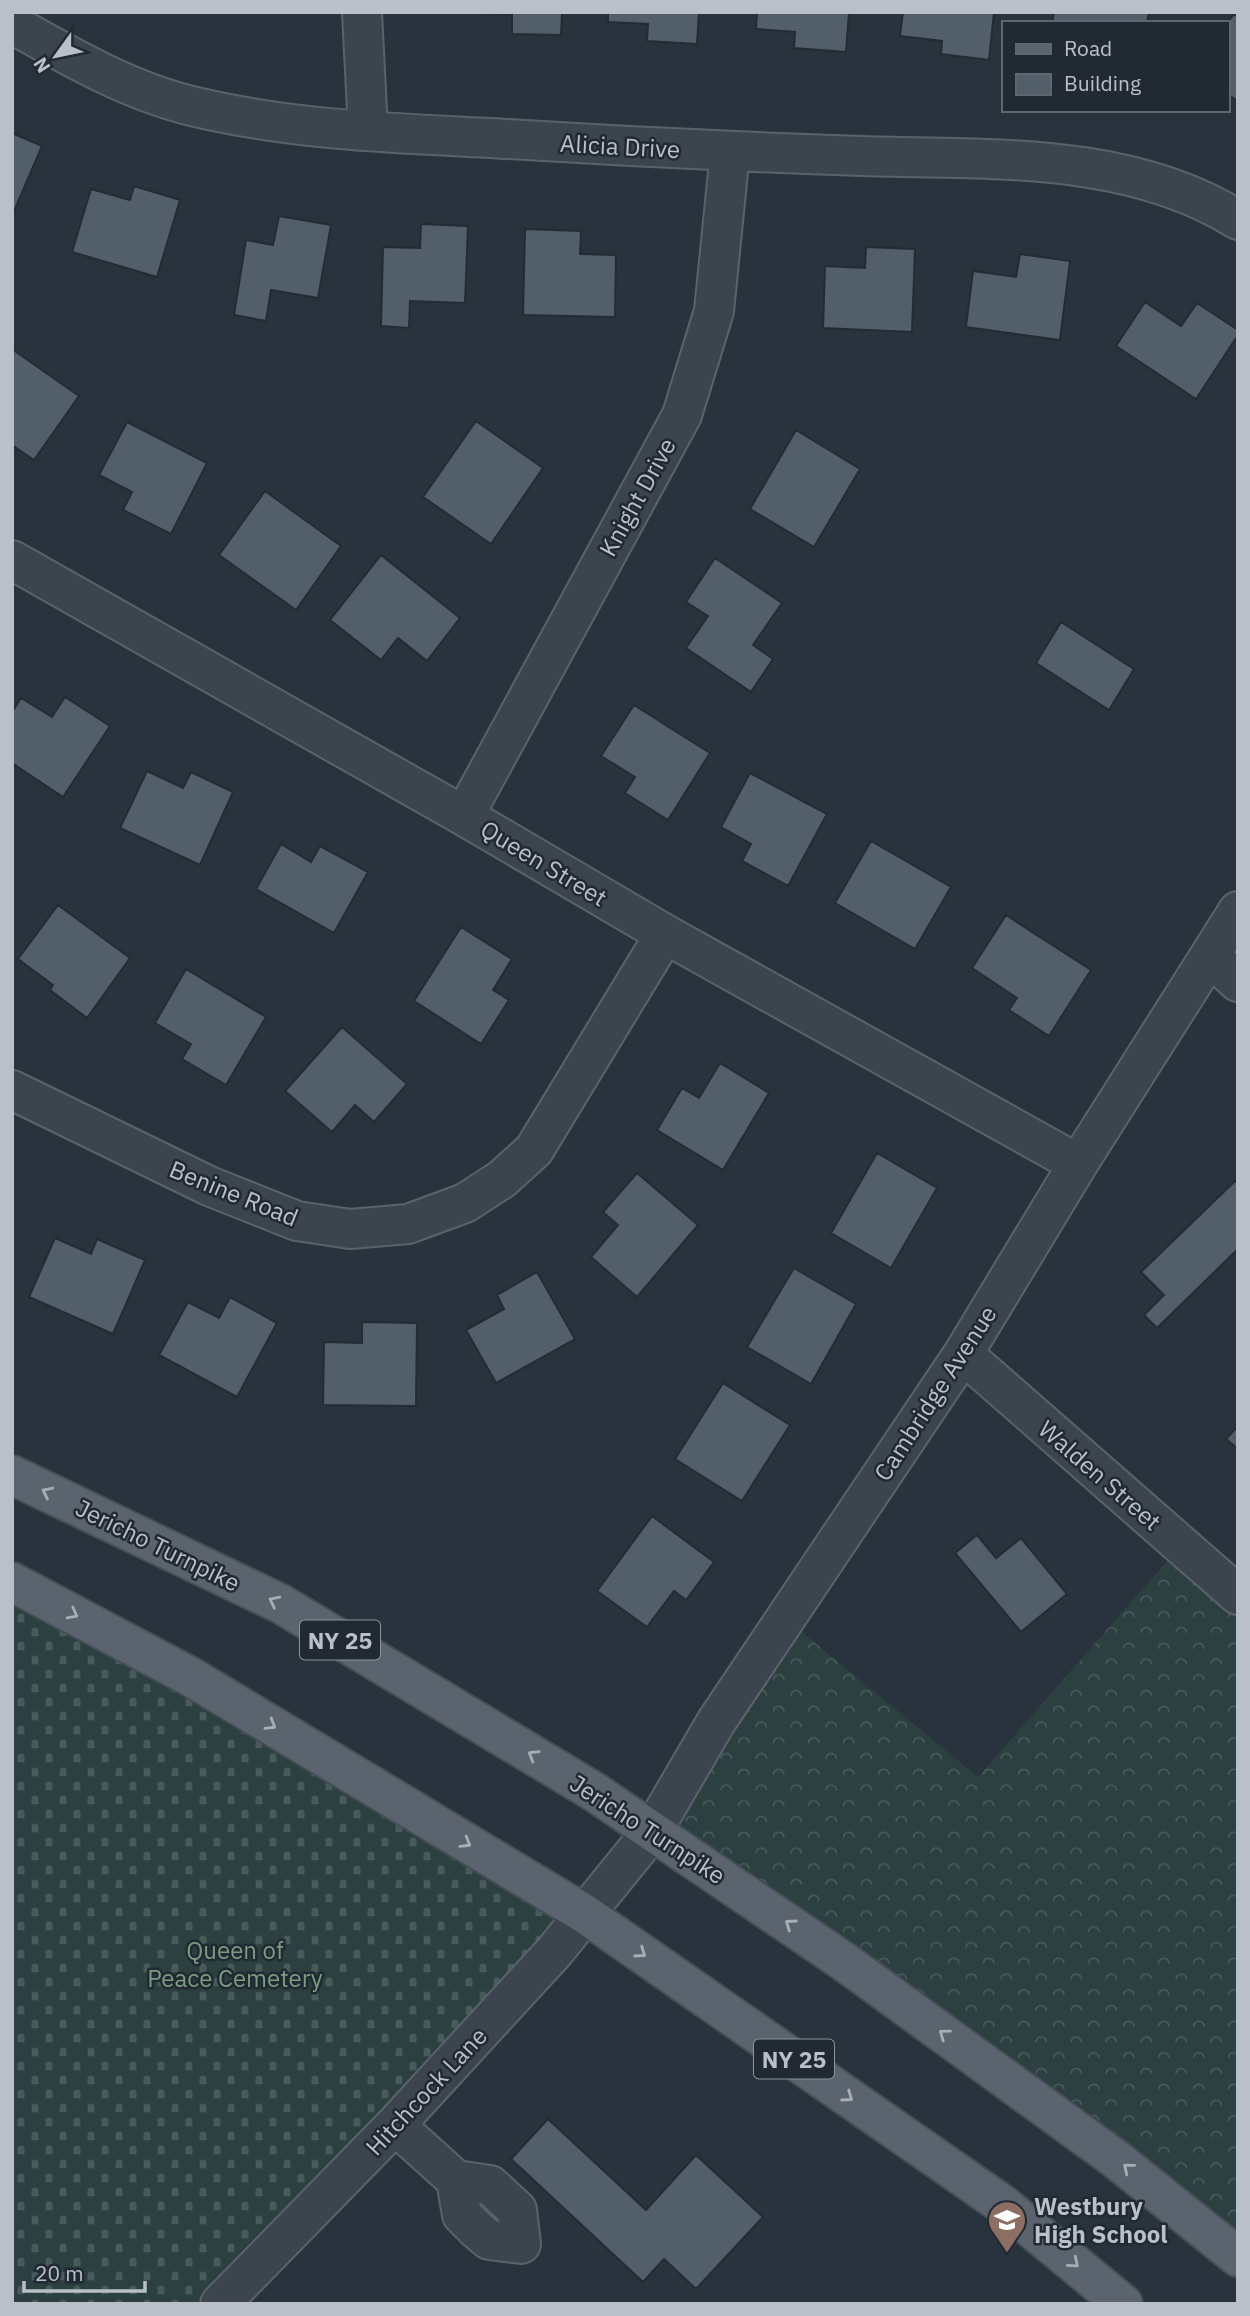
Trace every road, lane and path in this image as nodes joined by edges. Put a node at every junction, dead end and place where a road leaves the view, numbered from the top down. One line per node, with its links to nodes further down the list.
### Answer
1 (362, 12): 3 (street)
2 (12, 24): 3 (street, Alicia Drive)
3 (369, 131): 4 (street, Alicia Drive)
4 (730, 152): 5 (street, Alicia Drive); 7 (street, Knight Drive)
5 (1238, 220)
6 (12, 560): 7 (street, Queen Street)
7 (464, 816): 9 (street, Queen Street)
8 (1238, 911): 10 (street, Cambridge Avenue)
9 (665, 934): 12 (street, Benine Road); 13 (street, Queen Street)
10 (1210, 956): 11 (street); 13 (street, Cambridge Avenue)
11 (1238, 982)
12 (12, 1090)
13 (1078, 1164): 14 (street, Cambridge Avenue)
14 (962, 1354): 17 (street, Walden Street); 18 (street, Cambridge Avenue)
15 (12, 1475): 18 (main road, Jericho Turnpike / NY 25, one-way to 15)
16 (12, 1582): 20 (main road, NY 25, one-way to 20)
17 (1238, 1595)
18 (653, 1830): 19 (street, Cambridge Avenue); 23 (main road, Jericho Turnpike / NY 25, one-way to 18)
19 (622, 1869): 20 (street, Hitchcock Lane)
20 (585, 1914): 21 (street, Hitchcock Lane); 25 (main road, NY 25, one-way to 25)
21 (395, 2125): 22 (street); 24 (street, Hitchcock Lane)
22 (456, 2180)
23 (1235, 2248)
24 (219, 2304)
25 (1123, 2304)

